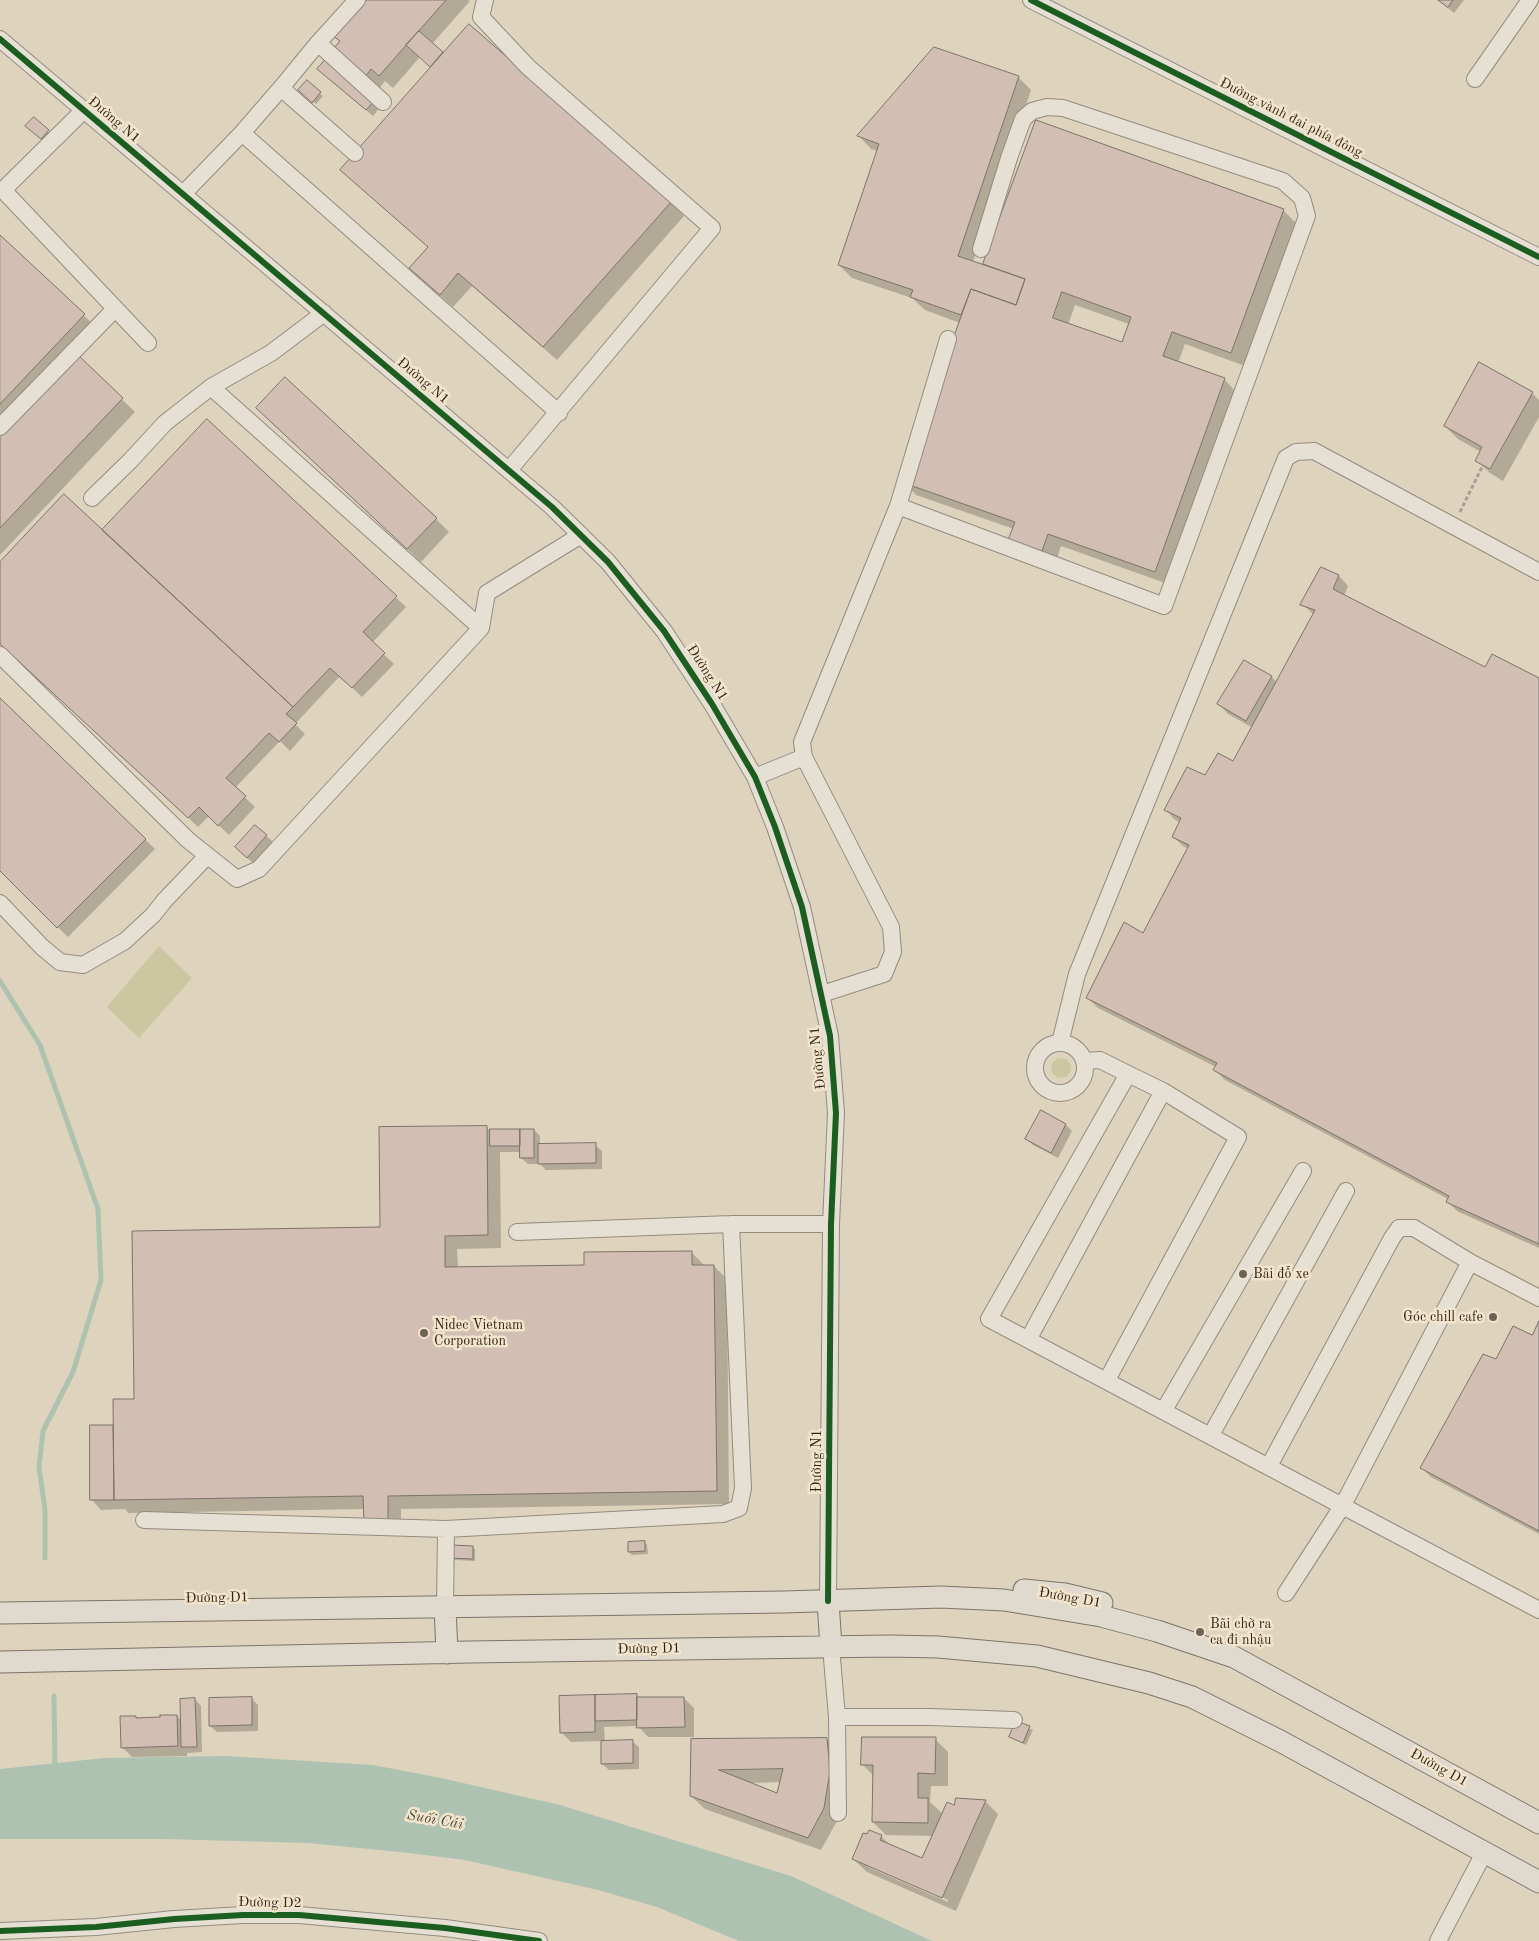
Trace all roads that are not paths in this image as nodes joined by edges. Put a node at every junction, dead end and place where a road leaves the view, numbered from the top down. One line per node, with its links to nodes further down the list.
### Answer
1 (357, 0): 6 (street)
2 (485, 0): 22 (street)
3 (1032, 0): 16 (street, Đường vành đai phía đông)
4 (1530, 0): 7 (street)
5 (0, 39): 10 (street, Đường N1)
6 (318, 43): 8 (street); 9 (street)
7 (1475, 79)
8 (281, 88): 11 (street); 12 (street)
9 (383, 102)
10 (84, 110): 13 (street); 14 (street, Đường N1)
11 (242, 133): 14 (street); 22 (street)
12 (355, 153)
13 (2, 189): 17 (street)
14 (182, 194): 18 (street, Đường N1)
15 (981, 249): 26 (street)
16 (1539, 257)
17 (115, 309): 20 (street); 23 (street)
18 (324, 313): 21 (street); 24 (street, Đường N1)
19 (948, 339): 26 (street)
20 (148, 343)
21 (211, 387): 25 (street); 29 (street)
22 (559, 413): 24 (street)
23 (0, 427)
24 (509, 470): 27 (street, Đường N1)
25 (92, 498)
26 (898, 506): 31 (street)
27 (581, 535): 29 (street); 32 (street, Đường N1)
28 (1539, 572): 36 (street)
29 (481, 628): 33 (street)
30 (0, 655): 33 (street)
31 (804, 757): 32 (street); 35 (street)
32 (755, 777): 35 (street, Đường N1)
33 (207, 856): 34 (street)
34 (0, 903)
35 (822, 994): 43 (street, Đường N1)
36 (1060, 1043): 37 (street); 37 (street)
37 (1084, 1061): 38 (street)
38 (1128, 1074): 39 (street); 47 (street)
39 (1163, 1091): 47 (street); 48 (street)
40 (1303, 1171): 49 (street)
41 (1346, 1190): 50 (street)
42 (731, 1224): 43 (street); 44 (street); 54 (street)
43 (831, 1224): 56 (street, Đường N1)
44 (517, 1232)
45 (1470, 1262): 46 (street); 51 (street); 52 (street)
46 (1539, 1298)
47 (1029, 1338): 48 (street)
48 (1106, 1380): 49 (street)
49 (1164, 1410): 50 (street)
50 (1211, 1435): 51 (street)
51 (1270, 1466): 52 (street)
52 (1342, 1505): 55 (street); 58 (street)
53 (144, 1520): 54 (street)
54 (446, 1529): 57 (street)
55 (1286, 1593)
56 (828, 1601): 57 (main road, Đường D1); 60 (main road); 66 (main road, Đường D1)
57 (445, 1607): 59 (main road, Đường D1); 61 (main road)
58 (1539, 1610)
59 (0, 1613)
60 (831, 1647): 61 (main road, Đường D1); 63 (street); 67 (main road, Đường D1)
61 (447, 1653): 62 (main road, Đường D1)
62 (0, 1662)
63 (837, 1717): 64 (street); 65 (street)
64 (1014, 1720)
65 (838, 1813)
66 (1539, 1823)
67 (1484, 1853): 68 (main road, Đường D1); 74 (street)
68 (1518, 1871): 69 (main road, Đường D1); 70 (main road, Đường D1)
69 (1539, 1882)
70 (1539, 1891)
71 (0, 1931): 72 (street, Đường D2)
72 (98, 1934): 73 (street, Đường D2)
73 (539, 1941)
74 (1438, 1941)

